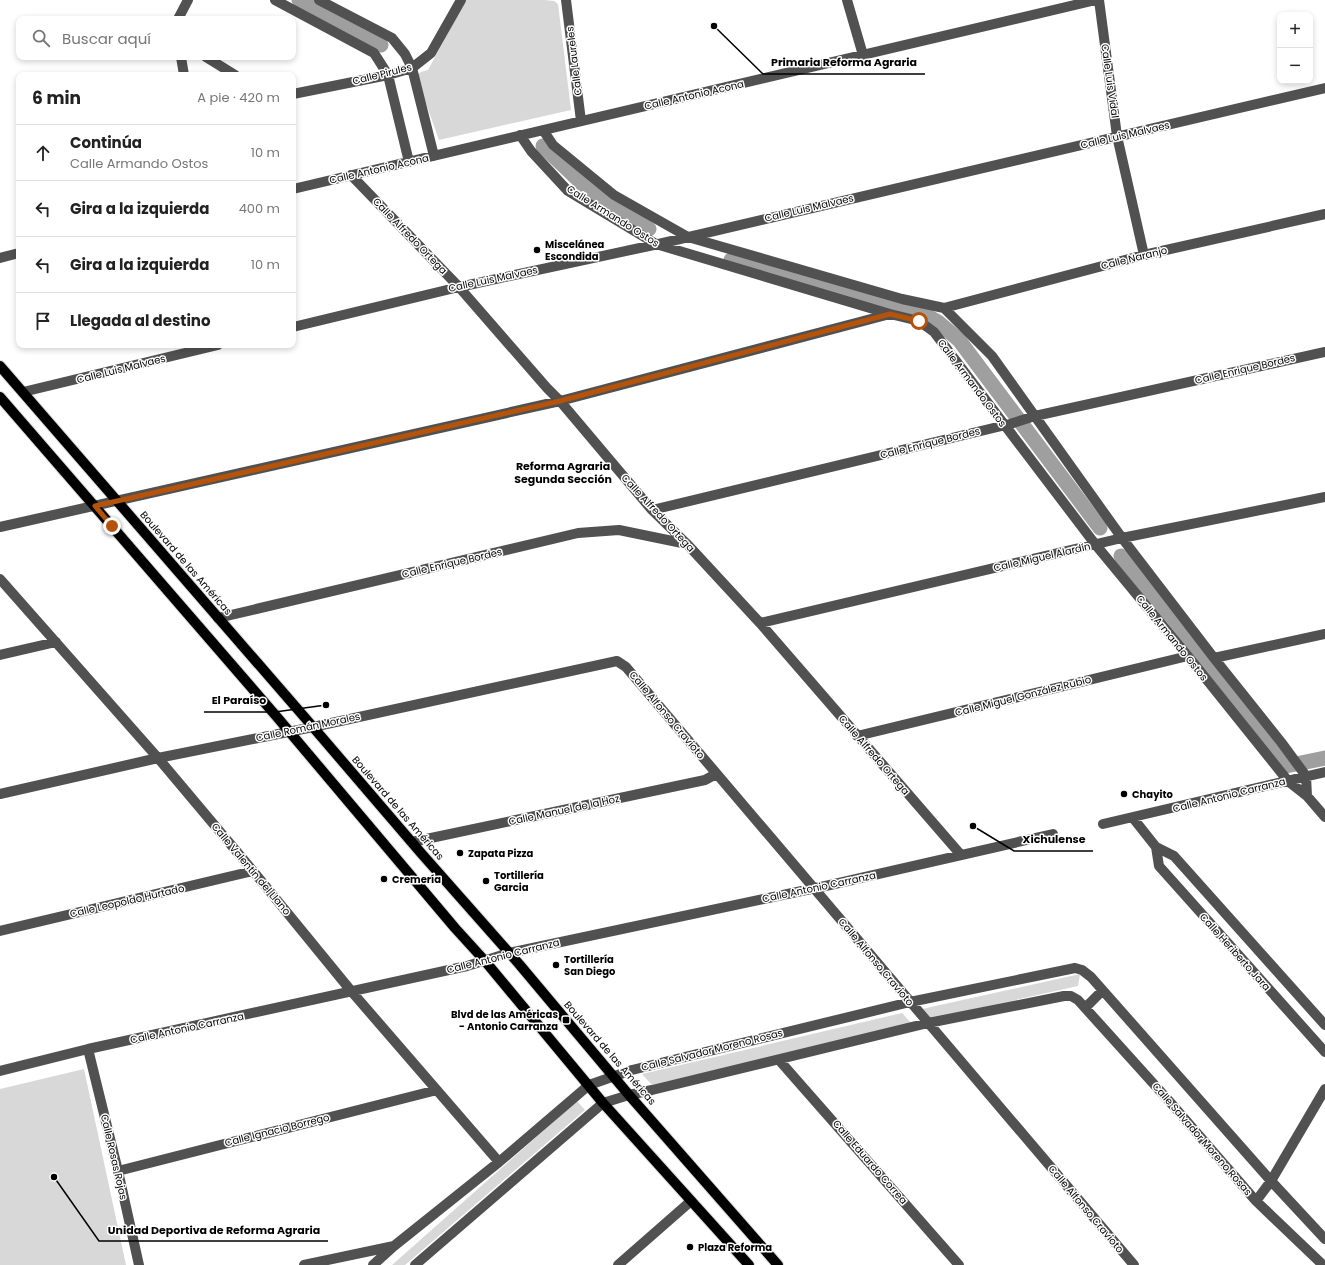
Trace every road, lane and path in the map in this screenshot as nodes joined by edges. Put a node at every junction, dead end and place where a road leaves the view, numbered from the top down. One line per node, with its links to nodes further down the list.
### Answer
1 (188, 0): 9 (street)
2 (275, 0): 16 (street)
3 (319, 0): 13 (street)
4 (461, 0): 13 (street, Calle Pirules)
5 (566, 0): 19 (street, Calle Laureles)
6 (847, 0): 10 (street)
7 (1096, 0): 10 (street, Calle Antonio Acona)
8 (1099, 0): 22 (street, Calle Luis Vidal)
9 (180, 16)
10 (863, 55): 19 (street, Calle Antonio Acona)
11 (181, 60): 14 (street)
12 (211, 60): 15 (street)
13 (412, 68): 16 (street, Calle Pirules); 23 (street)
14 (183, 72)
15 (230, 72)
16 (388, 75): 18 (street, Calle Pirules); 24 (street)
17 (1325, 88): 22 (street, Calle Luis Malvaes)
18 (296, 93)
19 (581, 121): 20 (street, Calle Antonio Acona)
20 (543, 130): 21 (street, Calle Antonio Acona); 28 (street, Calle Armando Ostos)
21 (520, 135): 23 (street, Calle Antonio Acona); 29 (street, Calle Armando Ostos)
22 (1117, 136): 28 (street, Calle Luis Malvaes); 32 (street, Calle Luis Vidal)
23 (434, 156): 24 (street, Calle Antonio Acona)
24 (409, 162): 25 (street, Calle Antonio Acona)
25 (351, 175): 26 (street, Calle Antonio Acona); 35 (street, Calle Alfredo Ortega)
26 (296, 188)
27 (1325, 214): 32 (street, Calle Naranjo)
28 (688, 237): 29 (street, Calle Luis Malvaes); 30 (street, Calle Armando Ostos)
29 (656, 244): 34 (street, Calle Armando Ostos); 35 (street, Calle Luis Malvaes)
30 (739, 251): 34 (street); 36 (street, Calle Armando Ostos)
31 (16, 254): 33 (street)
32 (1144, 255): 36 (street, Calle Naranjo)
33 (0, 258)
34 (735, 268): 37 (street, Calle Armando Ostos)
35 (459, 287): 38 (street, Calle Luis Malvaes); 44 (street, Calle Alfredo Ortega)
36 (944, 308): 45 (street, Calle Armando Ostos)
37 (890, 314): 44 (street); 46 (street, Calle Armando Ostos)
38 (296, 326)
39 (206, 348): 42 (street, Calle Luis Malvaes)
40 (1325, 352): 45 (street, Calle Enrique Bordes)
41 (0, 366): 42 (main road, Boulevard de las Américas)
42 (23, 392): 48 (main road, Boulevard de las Américas)
43 (0, 397): 49 (main road)
44 (560, 401): 48 (street); 50 (street, Calle Alfredo Ortega)
45 (1035, 416): 46 (street, Calle Enrique Bordes); 52 (street, Calle Armando Ostos)
46 (1004, 425): 50 (street, Calle Enrique Bordes); 54 (street, Calle Armando Ostos)
47 (1325, 496): 52 (street, Calle Miguel Alardín)
48 (117, 501): 49 (street); 56 (main road, Boulevard de las Américas)
49 (95, 506): 51 (street); 65 (main road)
50 (652, 510): 53 (street, Calle Alfredo Ortega)
51 (0, 526)
52 (1122, 538): 54 (street, Calle Miguel Alardín); 62 (street, Calle Armando Ostos)
53 (687, 544): 56 (street, Calle Enrique Bordes); 57 (street, Calle Alfredo Ortega)
54 (1096, 544): 57 (street, Calle Miguel Alardín); 61 (street, Calle Armando Ostos)
55 (0, 579): 59 (street, Calle Valentín del Llano)
56 (218, 618): 64 (main road, Boulevard de las Américas)
57 (760, 623): 66 (street, Calle Alfredo Ortega)
58 (1325, 634): 62 (street)
59 (56, 642): 60 (street); 67 (street, Calle Valentín del Llano)
60 (0, 655)
61 (1188, 656): 66 (street, Calle Miguel González Rubio); 71 (street, Calle Armando Ostos)
62 (1214, 658): 70 (street, Calle Armando Ostos)
63 (617, 661): 64 (street, Calle Román Morales); 69 (street, Calle Alfonso Cravioto)
64 (313, 727): 65 (street, Calle Román Morales); 78 (main road, Boulevard de las Américas)
65 (290, 732): 67 (street, Calle Román Morales); 85 (main road)
66 (857, 736): 80 (street, Calle Alfredo Ortega)
67 (158, 758): 72 (street, Calle Román Morales); 81 (street, Calle Valentín del Llano)
68 (1325, 772): 70 (street, Calle Antonio Carranza)
69 (716, 774): 78 (street, Calle Manuel de la Hoz); 82 (street, Calle Alfonso Cravioto)
70 (1306, 776): 71 (street, Calle Antonio Carranza); 73 (street)
71 (1288, 780): 73 (street, Calle Armando Ostos); 75 (street, Calle Antonio Carranza)
72 (0, 794)
73 (1308, 796): 74 (street, Calle Armando Ostos)
74 (1325, 817)
75 (1133, 818): 76 (street, Calle Antonio Carranza); 79 (street, Calle Heriberto Jara)
76 (1104, 824)
77 (1053, 834): 80 (street, Calle Antonio Carranza)
78 (412, 842): 84 (main road, Boulevard de las Américas)
79 (1156, 847): 91 (street, Calle Heriberto Jara); 93 (street, Calle Heriberto Jara)
80 (961, 855): 82 (street, Calle Antonio Carranza)
81 (253, 871): 83 (street, Calle Leopoldo Hurtado); 87 (street, Calle Valentín del Llano)
82 (814, 889): 84 (street, Calle Antonio Carranza); 88 (street, Calle Alfonso Cravioto)
83 (0, 930)
84 (509, 953): 85 (street, Calle Antonio Carranza); 96 (main road, Boulevard de las Américas)
85 (485, 961): 87 (street, Calle Antonio Carranza); 97 (main road)
86 (1102, 991): 88 (street, Calle Salvador Moreno Rosas); 89 (street); 104 (street, Calle Salvador Moreno Rosas)
87 (352, 992): 92 (street, Calle Antonio Carranza); 99 (street, Calle Valentín del Llano)
88 (910, 1002): 90 (street, Calle Alfonso Cravioto); 96 (street, Calle Salvador Moreno Rosas)
89 (1085, 1008): 90 (street, Calle Salvador Moreno Rosas); 105 (street, Calle Salvador Moreno Rosas)
90 (928, 1023): 94 (street, Calle Salvador Moreno Rosas); 117 (street, Calle Alfonso Cravioto)
91 (1325, 1025)
92 (88, 1049): 95 (street, Calle Antonio Carranza); 103 (street, Calle Rosas Rojas)
93 (1325, 1052)
94 (779, 1060): 100 (street, Calle Salvador Moreno Rosas); 116 (street, Calle Eduardo Correa)
95 (0, 1071)
96 (613, 1076): 97 (street, Calle Salvador Moreno Rosas); 100 (main road, Boulevard de las Américas)
97 (589, 1085): 101 (main road); 102 (street, Calle Salvador Moreno Rosas)
98 (1325, 1089): 104 (street)
99 (437, 1090): 102 (street, Calle Valentín del Llano); 103 (street, Calle Ignacio Borrego)
100 (629, 1095): 101 (street, Calle Salvador Moreno Rosas); 115 (main road, Boulevard de las Américas)
101 (603, 1103): 106 (main road); 112 (street, Calle Salvador Moreno Rosas)
102 (499, 1162): 108 (street, Calle Salvador Moreno Rosas)
103 (118, 1171): 109 (street, Calle Rosas Rojas)
104 (1271, 1181): 105 (street); 107 (street, Calle Salvador Moreno Rosas)
105 (1256, 1201): 118 (street, Calle Salvador Moreno Rosas)
106 (691, 1202): 113 (street); 114 (main road)
107 (1325, 1239)
108 (394, 1246): 110 (street); 111 (street, Calle Salvador Moreno Rosas)
109 (139, 1265)
110 (304, 1265)
111 (374, 1265)
112 (415, 1265)
113 (618, 1265)
114 (749, 1265)
115 (778, 1265)
116 (959, 1265)
117 (1134, 1265)
118 (1323, 1265)

